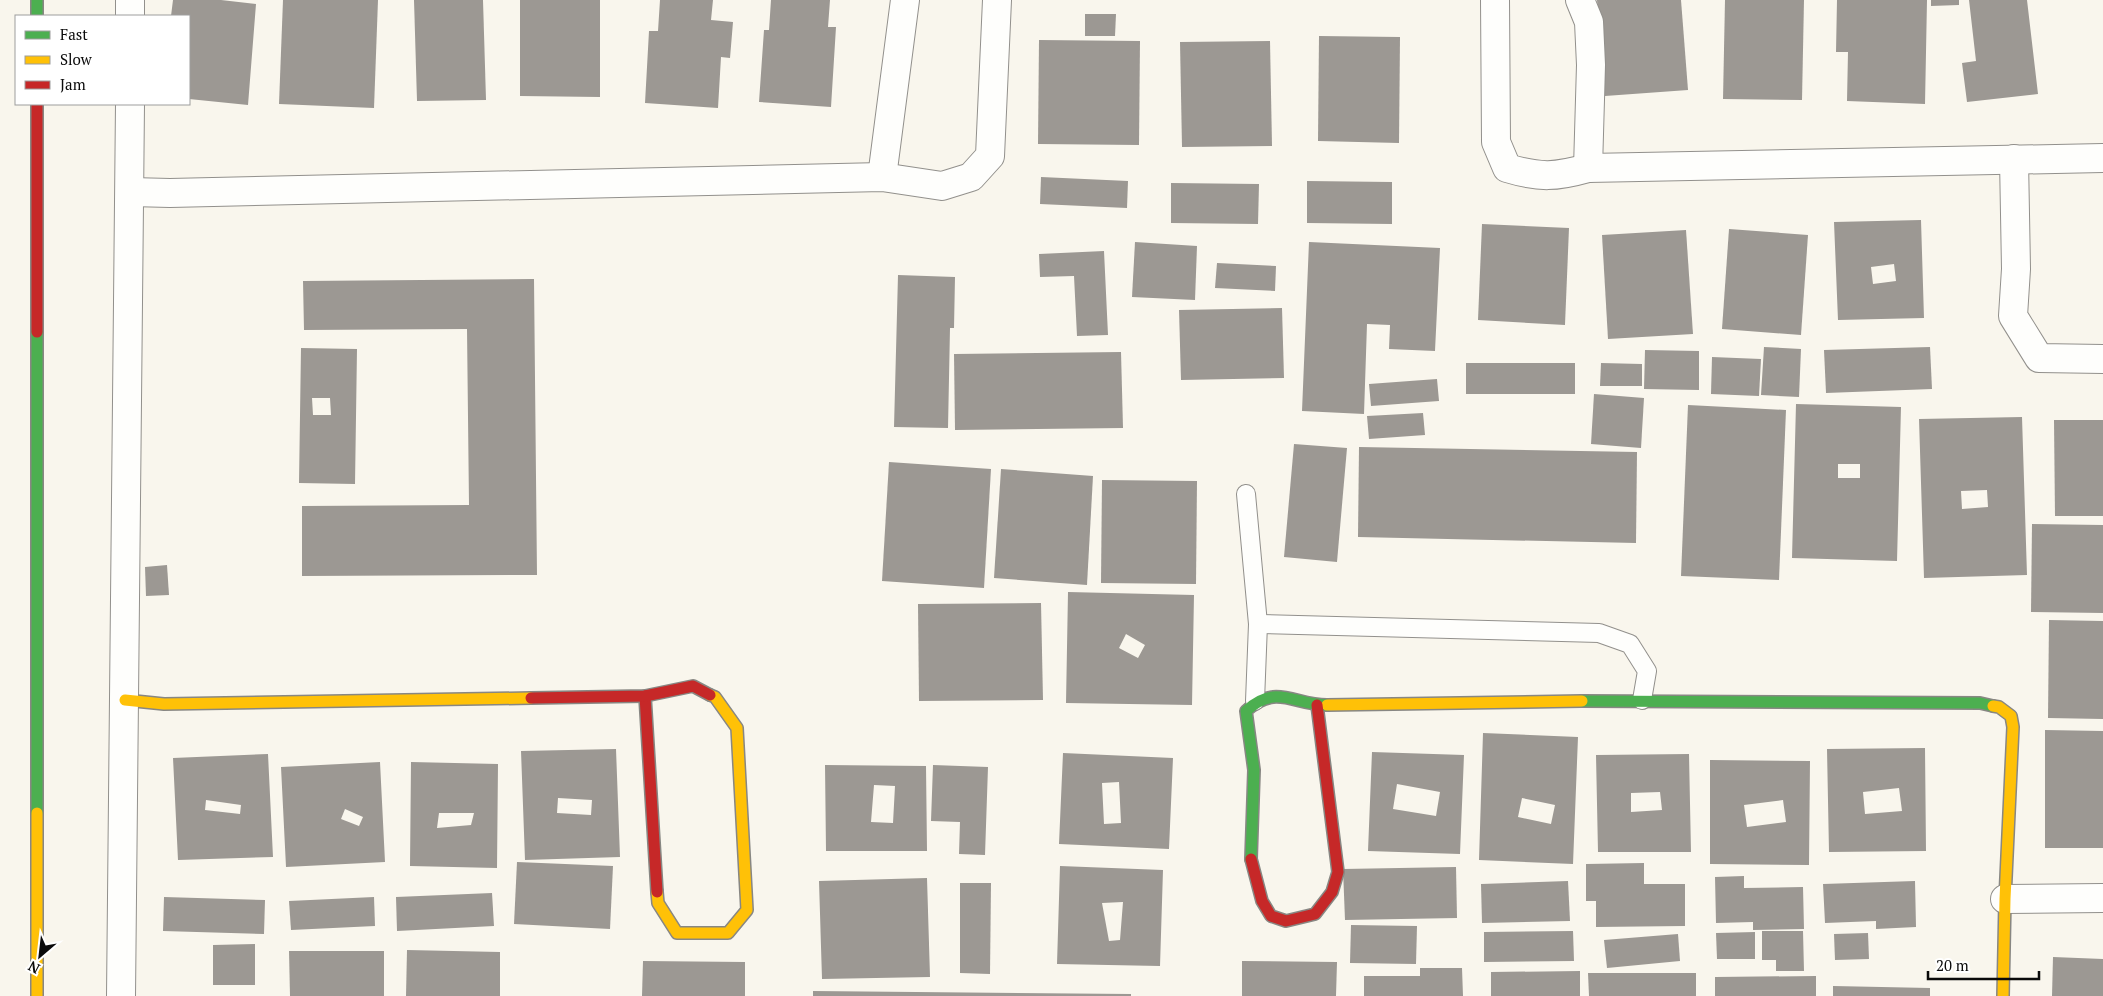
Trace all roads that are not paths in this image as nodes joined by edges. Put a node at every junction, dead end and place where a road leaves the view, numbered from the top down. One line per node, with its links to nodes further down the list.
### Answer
1 (37, 0): 7 (street)
2 (130, 0): 8 (street)
3 (905, 0): 14 (street)
4 (997, 0): 14 (street)
5 (1495, 0): 13 (street)
6 (1580, 0): 13 (street)
7 (37, 15)
8 (130, 15)
9 (37, 105): 26 (street)
10 (130, 105): 15 (street)
11 (2103, 158): 12 (street)
12 (2014, 159): 13 (street); 16 (street)
13 (1588, 168)
14 (882, 177): 15 (street)
15 (131, 192): 20 (street)
16 (2103, 359)
17 (1246, 494): 18 (lane)
18 (1258, 624): 21 (lane); 22 (lane)
19 (646, 696): 19 (street); 20 (street)
20 (125, 700): 27 (street)
21 (1255, 700): 23 (street); 23 (street)
22 (1642, 700): 23 (street); 25 (street)
23 (1317, 705)
24 (2103, 898): 25 (street)
25 (2005, 899): 28 (street)
26 (37, 996)
27 (121, 996)
28 (2003, 996)

